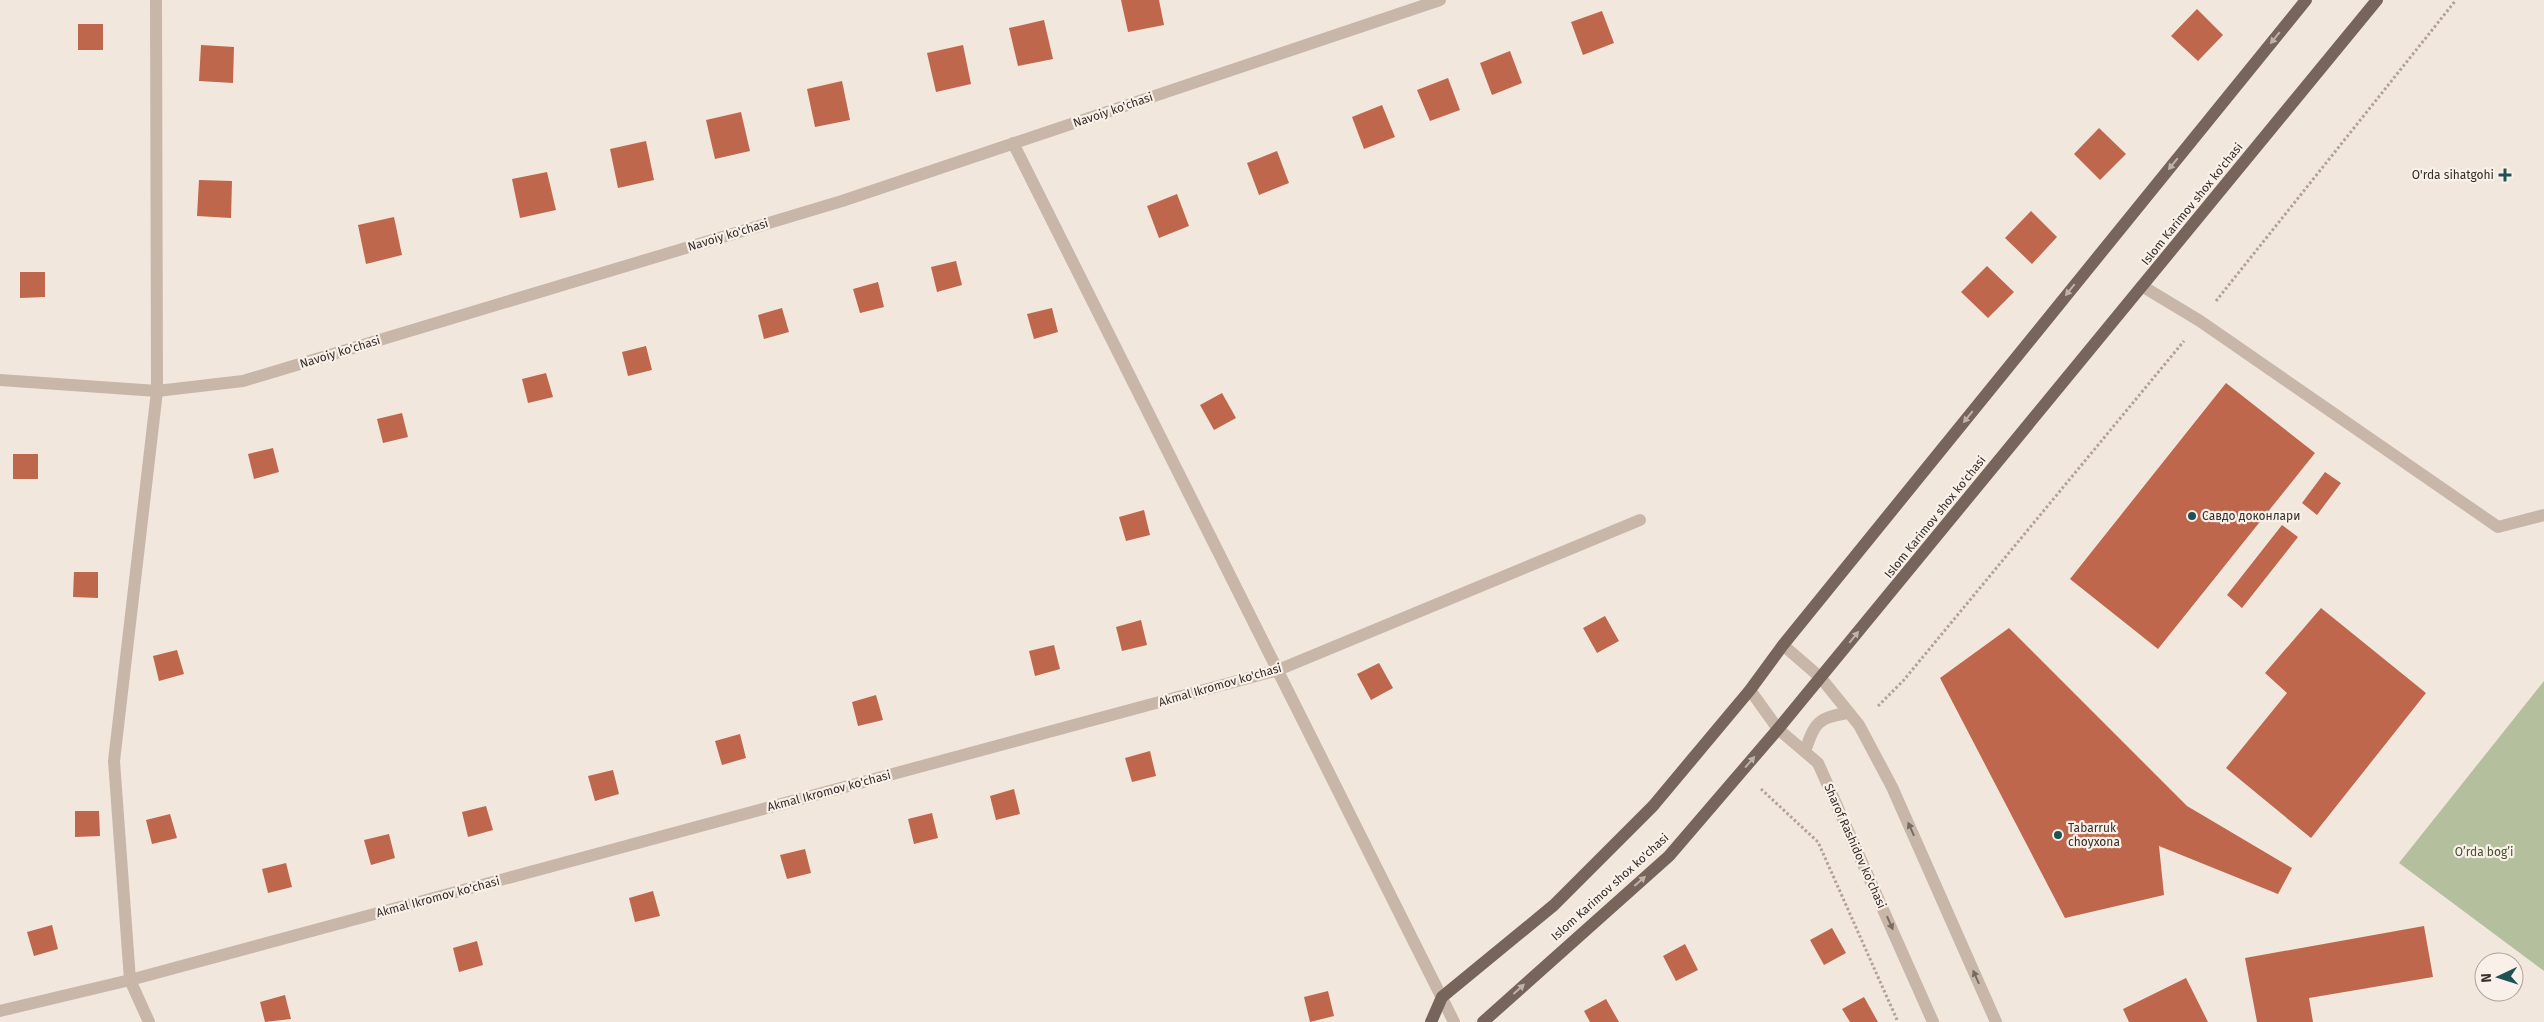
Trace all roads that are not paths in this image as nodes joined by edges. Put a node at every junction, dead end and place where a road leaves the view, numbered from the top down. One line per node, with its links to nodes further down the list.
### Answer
1 (156, 0): 8 (street)
2 (1440, 0): 5 (street, Navoiy ko'chasi)
3 (2306, 0): 11 (main road, Islom Karimov shox ko'chasi, one-way to 11)
4 (2377, 0): 6 (main road, Islom Karimov shox ko'chasi)
5 (1013, 143): 8 (street, Navoiy ko'chasi); 12 (street)
6 (2142, 286): 9 (street); 13 (main road, Islom Karimov shox ko'chasi, one-way to 6)
7 (0, 380): 8 (street, Navoiy ko'chasi)
8 (157, 391): 18 (street)
9 (2544, 515)
10 (1640, 520): 12 (street, Akmal Ikromov ko'chasi)
11 (1783, 644): 13 (street); 14 (main road, Islom Karimov shox ko'chasi)
12 (1278, 670): 18 (street, Akmal Ikromov ko'chasi); 19 (street)
13 (1821, 678): 15 (street); 16 (main road, Islom Karimov shox ko'chasi)
14 (1750, 690): 16 (street, Sharof Rashidov ko'chasi); 19 (main road, Islom Karimov shox ko'chasi)
15 (1849, 712): 17 (street); 26 (street, one-way to 15)
16 (1778, 729): 17 (street, Sharof Rashidov ko'chasi); 24 (main road, Islom Karimov shox ko'chasi, one-way to 16)
17 (1805, 752): 25 (street, Sharof Rashidov ko'chasi, one-way to 25)
18 (130, 980): 20 (street, Akmal Ikromov ko'chasi); 21 (street)
19 (1442, 997): 22 (main road, Islom Karimov shox ko'chasi); 23 (street)
20 (0, 1011)
21 (149, 1022)
22 (1431, 1022)
23 (1454, 1022)
24 (1482, 1022)
25 (1933, 1022)
26 (1996, 1022)

